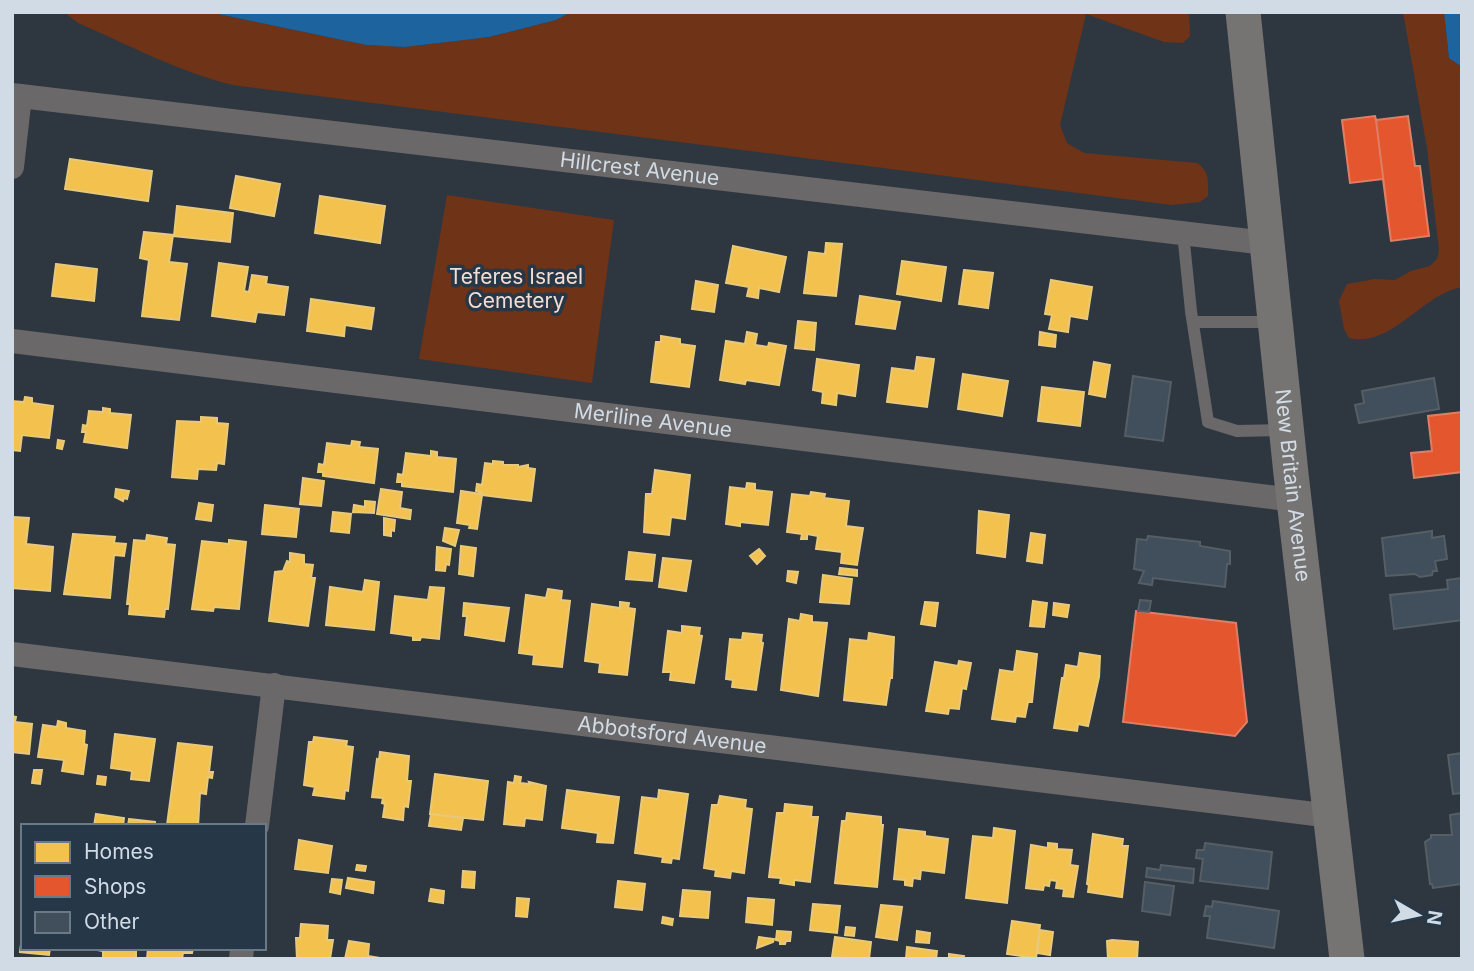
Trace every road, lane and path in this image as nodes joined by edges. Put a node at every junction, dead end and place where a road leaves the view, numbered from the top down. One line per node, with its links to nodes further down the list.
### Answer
1 (1243, 12): 5 (main road, New Britain Avenue)
2 (16, 95): 3 (street); 4 (street, Hillcrest Avenue)
3 (12, 167)
4 (1183, 233): 5 (street, Hillcrest Avenue); 6 (lane)
5 (1266, 243): 7 (main road, New Britain Avenue)
6 (1193, 322): 7 (lane); 9 (lane)
7 (1275, 322): 9 (main road, New Britain Avenue)
8 (12, 341): 10 (street, Meriline Avenue)
9 (1286, 430): 10 (main road, New Britain Avenue)
10 (1294, 500): 13 (main road, New Britain Avenue)
11 (12, 654): 12 (street, Abbotsford Avenue)
12 (274, 685): 13 (street, Abbotsford Avenue); 14 (street)
13 (1331, 816): 15 (main road, New Britain Avenue)
14 (257, 824)
15 (1347, 959)

